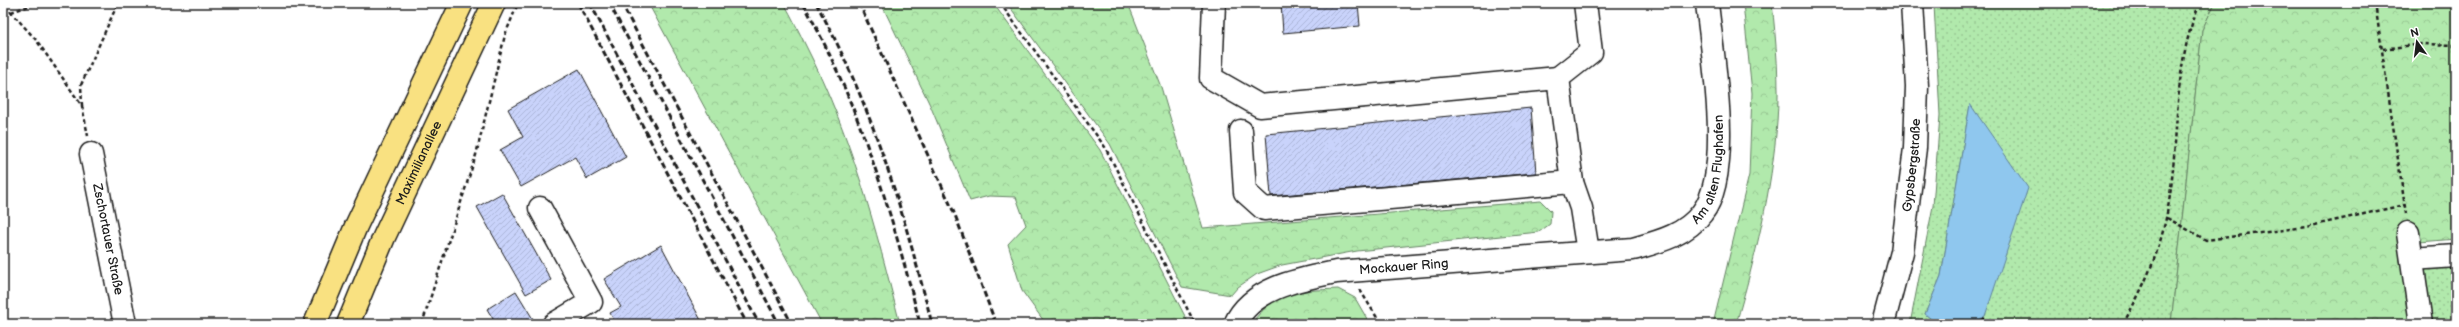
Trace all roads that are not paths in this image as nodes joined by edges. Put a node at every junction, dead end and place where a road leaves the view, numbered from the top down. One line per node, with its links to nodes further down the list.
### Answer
1 (462, 3): 17 (highway)
2 (494, 3): 18 (highway, Maximilianallee)
3 (1214, 3): 7 (street)
4 (1585, 3): 7 (street)
5 (1707, 3): 13 (street, Am alten Flughafen)
6 (1912, 3): 21 (street, Gypsbergstraße)
7 (1558, 78): 10 (street)
8 (1241, 131): 10 (street)
9 (91, 154): 16 (street, Zschortauer Straße)
10 (1572, 182): 13 (street)
11 (540, 208): 19 (street)
12 (2408, 233): 15 (street)
13 (1588, 252): 20 (street, Mockauer Ring)
14 (2456, 256): 15 (street)
15 (2412, 259): 22 (street)
16 (125, 324)
17 (315, 324)
18 (348, 324)
19 (554, 324)
20 (1235, 324)
21 (1883, 324)
22 (2421, 324)

